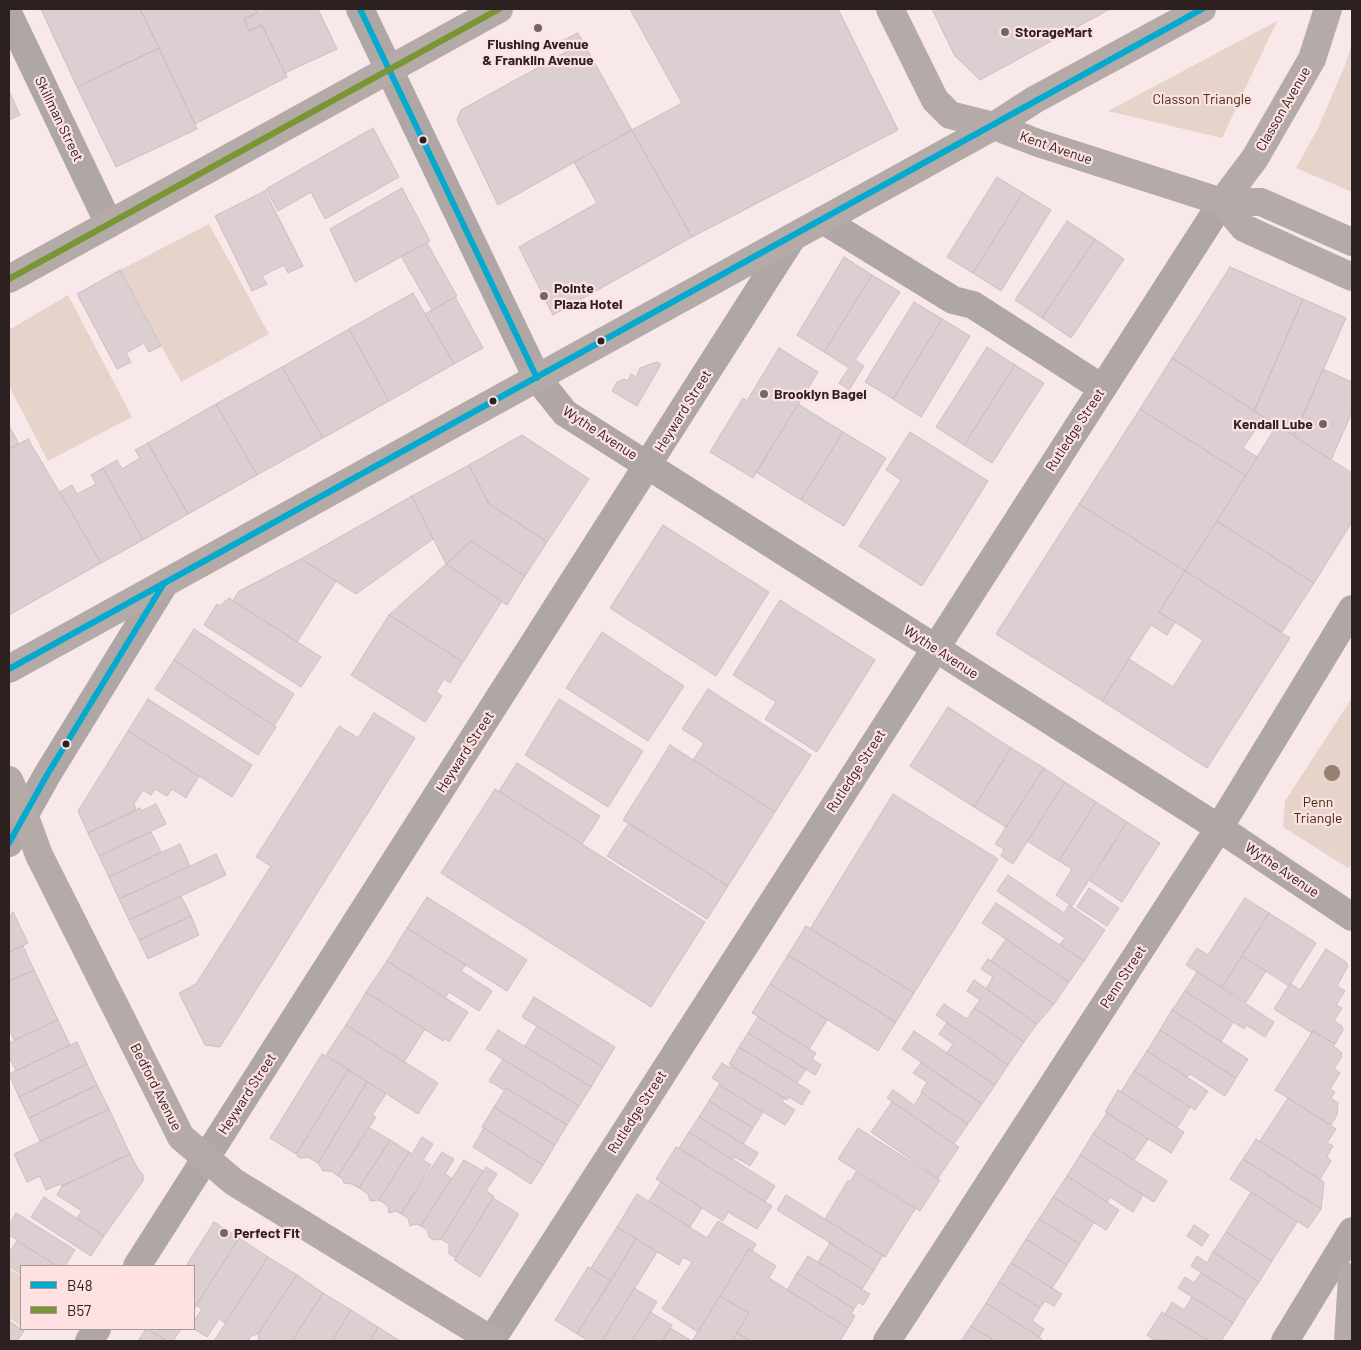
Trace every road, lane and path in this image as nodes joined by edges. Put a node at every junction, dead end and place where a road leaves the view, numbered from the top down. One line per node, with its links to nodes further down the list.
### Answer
1 (360, 9): 7 (street, Wythe Avenue)
2 (499, 9): 7 (main road)
3 (890, 9): 8 (main road, Kent Avenue)
4 (1202, 9): 8 (main road)
5 (1328, 9): 9 (main road, Classon Avenue)
6 (9, 15): 11 (street, Skillman Street)
7 (390, 70): 11 (main road); 16 (street, Wythe Avenue)
8 (994, 126): 9 (main road, Kent Avenue); 10 (main road)
9 (1222, 202): 13 (main road, Kent Avenue); 14 (main road); 17 (street, Rutledge Street)
10 (823, 220): 12 (main road); 17 (street)
11 (110, 224): 15 (main road)
12 (792, 238): 16 (main road); 18 (street, Heyward Street)
13 (1352, 242)
14 (1352, 277)
15 (9, 279)
16 (537, 378): 18 (street, Wythe Avenue); 19 (main road)
17 (1102, 388): 21 (street, Rutledge Street)
18 (649, 464): 21 (street, Wythe Avenue); 28 (street, Heyward Street)
19 (165, 583): 22 (main road); 24 (street)
20 (1352, 609): 25 (street, Penn Street)
21 (935, 648): 25 (street, Wythe Avenue); 34 (street, Rutledge Street)
22 (9, 668)
23 (9, 780): 24 (main road, Bedford Avenue)
24 (24, 814): 26 (street); 28 (main road, Bedford Avenue)
25 (1219, 828): 27 (street, Wythe Avenue); 35 (street, Penn Street)
26 (9, 843)
27 (1352, 917)
28 (206, 1158): 30 (street, Heyward Street); 34 (main road, Bedford Avenue)
29 (1352, 1231): 36 (street)
30 (137, 1265)
31 (1352, 1277): 37 (main road)
32 (96, 1330): 33 (street)
33 (89, 1341)
34 (492, 1341)
35 (887, 1341)
36 (1285, 1341)
37 (1348, 1341)

